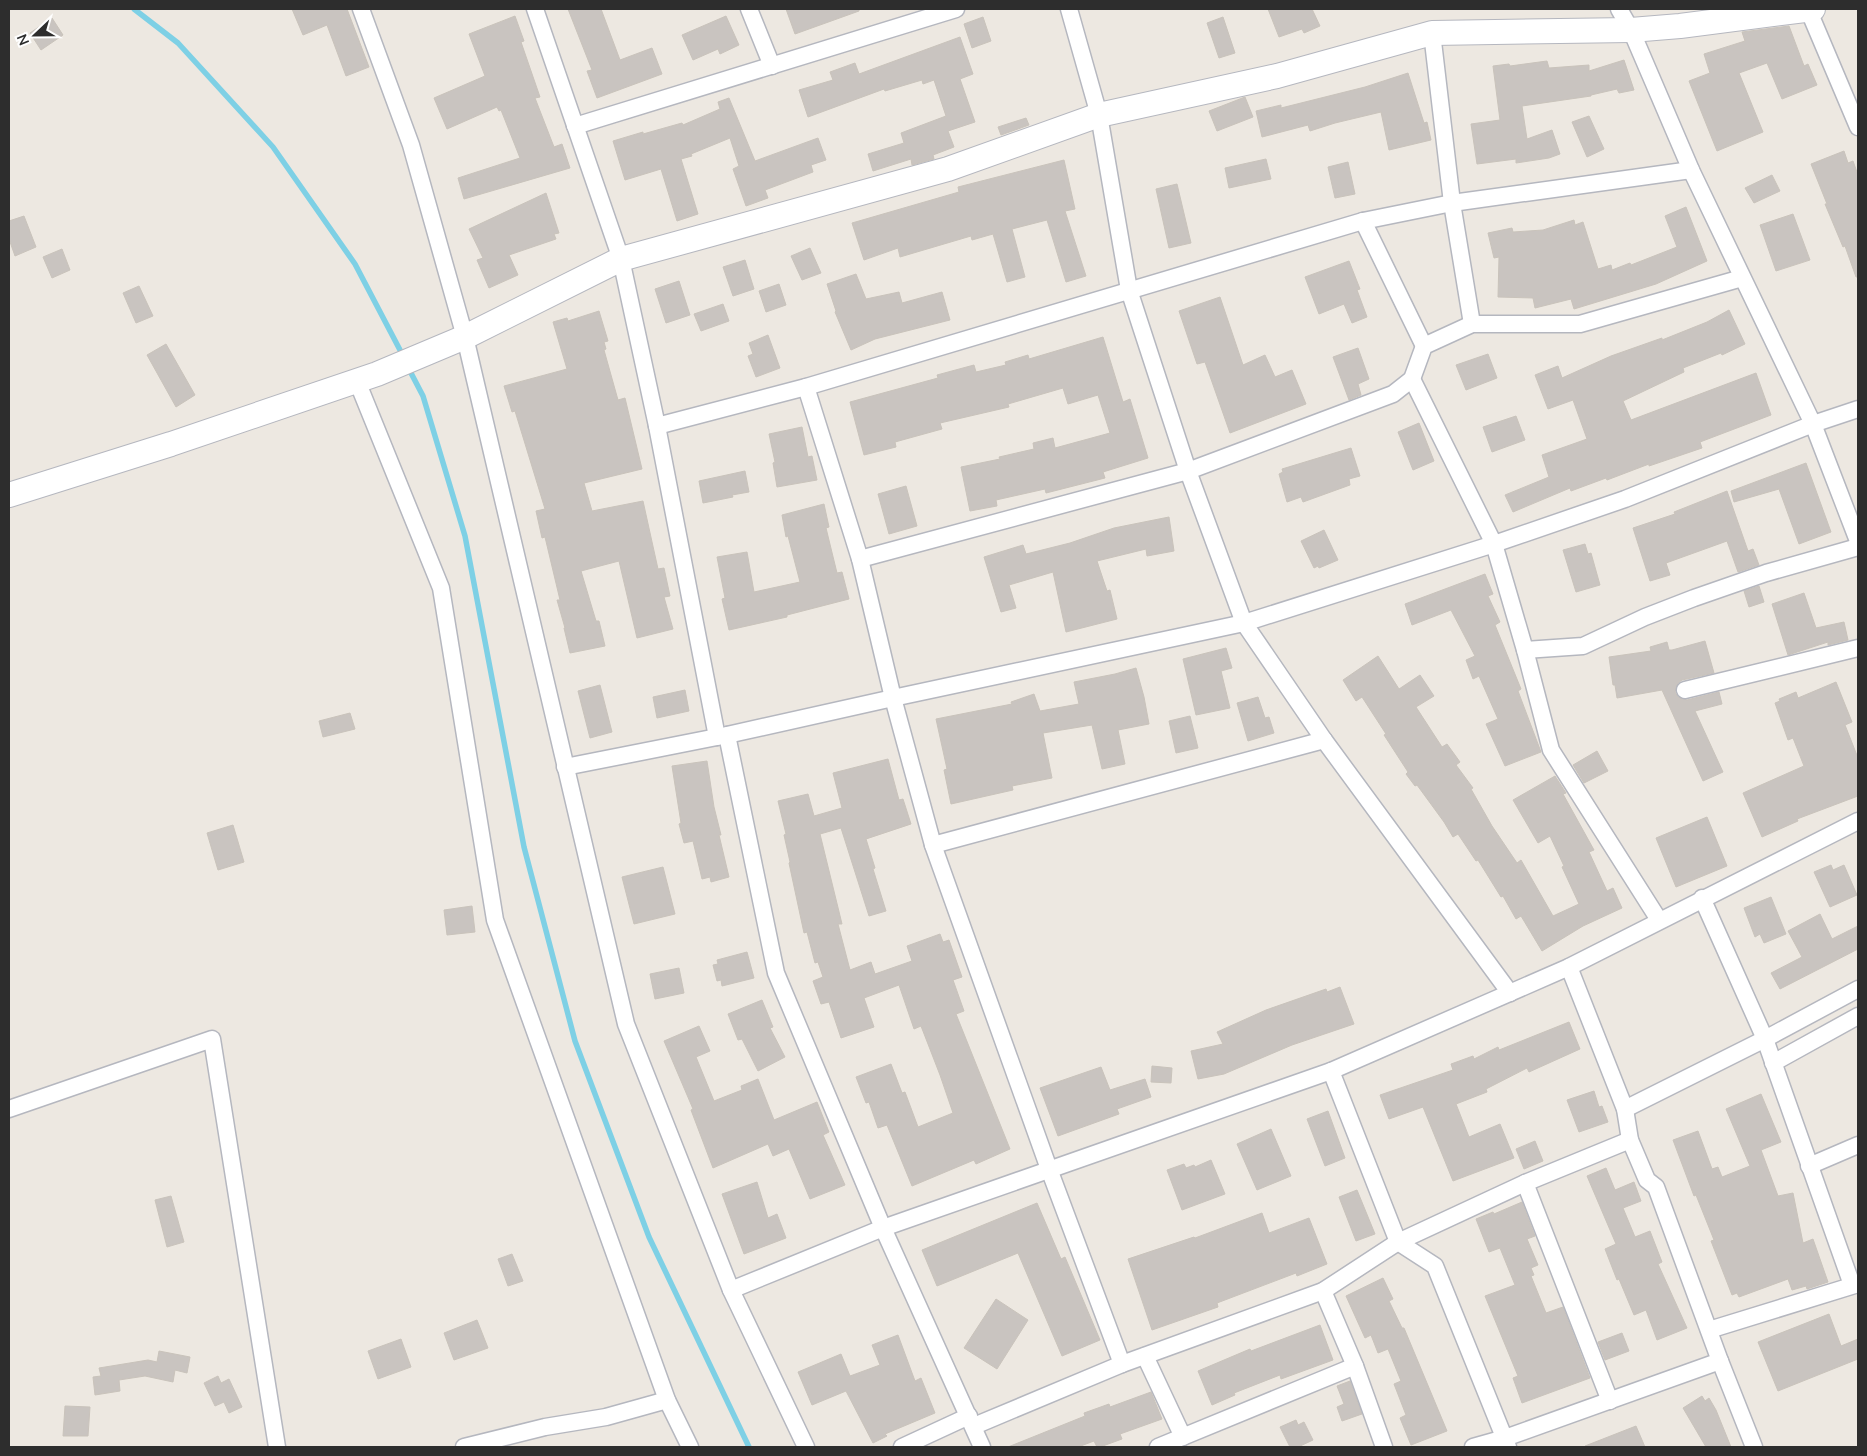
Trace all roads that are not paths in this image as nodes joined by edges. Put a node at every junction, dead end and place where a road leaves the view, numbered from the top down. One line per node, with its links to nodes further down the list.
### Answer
1 (361, 9): 22 (street)
2 (535, 9): 13 (street)
3 (749, 9): 11 (street)
4 (956, 9): 11 (street)
5 (1069, 9): 12 (street)
6 (1619, 9): 9 (street)
7 (1809, 9): 8 (street); 9 (street); 14 (street)
8 (1813, 9)
9 (1631, 30): 10 (street); 15 (street)
10 (1432, 33): 12 (street); 16 (street)
11 (772, 66): 13 (street)
12 (1099, 116): 18 (street); 20 (street)
13 (575, 126): 18 (street)
14 (1858, 127)
15 (1691, 170): 16 (street); 19 (street)
16 (1452, 204): 17 (street); 21 (street)
17 (1363, 221): 20 (street); 23 (street)
18 (621, 259): 22 (street); 29 (street)
19 (1742, 278): 21 (street); 28 (street)
20 (1129, 290): 26 (street); 30 (street)
21 (1472, 324): 23 (street)
22 (465, 336): 25 (street); 43 (street)
23 (1424, 346): 24 (street)
24 (1412, 379): 30 (street); 33 (street)
25 (357, 381): 31 (street); 72 (street)
26 (806, 386): 29 (street); 35 (street)
27 (1858, 409): 28 (street)
28 (1813, 424): 32 (street); 33 (street)
29 (657, 426): 41 (street)
30 (1188, 471): 35 (street); 36 (street)
31 (9, 495)
32 (1858, 541)
33 (1494, 544): 36 (street); 38 (street)
34 (1858, 547): 38 (street)
35 (860, 559): 40 (street)
36 (1244, 623): 40 (street); 42 (street)
37 (1858, 648): 39 (street)
38 (1525, 650): 47 (street)
39 (1684, 690)
40 (893, 698): 41 (street); 45 (street)
41 (722, 736): 43 (street); 62 (street)
42 (1324, 740): 45 (street); 50 (street)
43 (566, 767): 65 (street)
44 (1858, 821): 46 (street)
45 (932, 844): 60 (street)
46 (1702, 898): 47 (street); 52 (street)
47 (1659, 920): 48 (street)
48 (1569, 967): 50 (street); 56 (street)
49 (1858, 989): 52 (street)
50 (1510, 992): 54 (street)
51 (1858, 1016): 53 (street)
52 (1765, 1039): 53 (street); 56 (street)
53 (1773, 1063): 59 (street)
54 (1331, 1070): 60 (street); 63 (street)
55 (9, 1109): 77 (street)
56 (1625, 1109): 57 (street)
57 (1630, 1140): 61 (street); 67 (street)
58 (1858, 1145): 59 (street)
59 (1809, 1166): 64 (street)
60 (1049, 1169): 62 (street); 70 (street)
61 (1525, 1183): 63 (street); 73 (street)
62 (883, 1228): 65 (street); 74 (street)
63 (1398, 1242): 66 (street); 76 (street)
64 (1855, 1285): 67 (street)
65 (731, 1290): 80 (street)
66 (1323, 1291): 68 (street); 71 (street)
67 (1709, 1330): 69 (street)
68 (1145, 1356): 70 (street); 75 (street)
69 (1720, 1361): 73 (street); 86 (street)
70 (1122, 1364): 74 (street)
71 (1355, 1366): 75 (street); 84 (street)
72 (667, 1400): 78 (street); 79 (street)
73 (1610, 1400): 76 (street)
74 (972, 1421): 81 (street); 82 (street)
75 (1183, 1437): 83 (street)
76 (1507, 1443): 85 (street)
77 (277, 1447)
78 (464, 1447)
79 (690, 1447)
80 (806, 1447)
81 (902, 1447)
82 (982, 1447)
83 (1158, 1447)
84 (1384, 1447)
85 (1473, 1447)
86 (1754, 1447)

